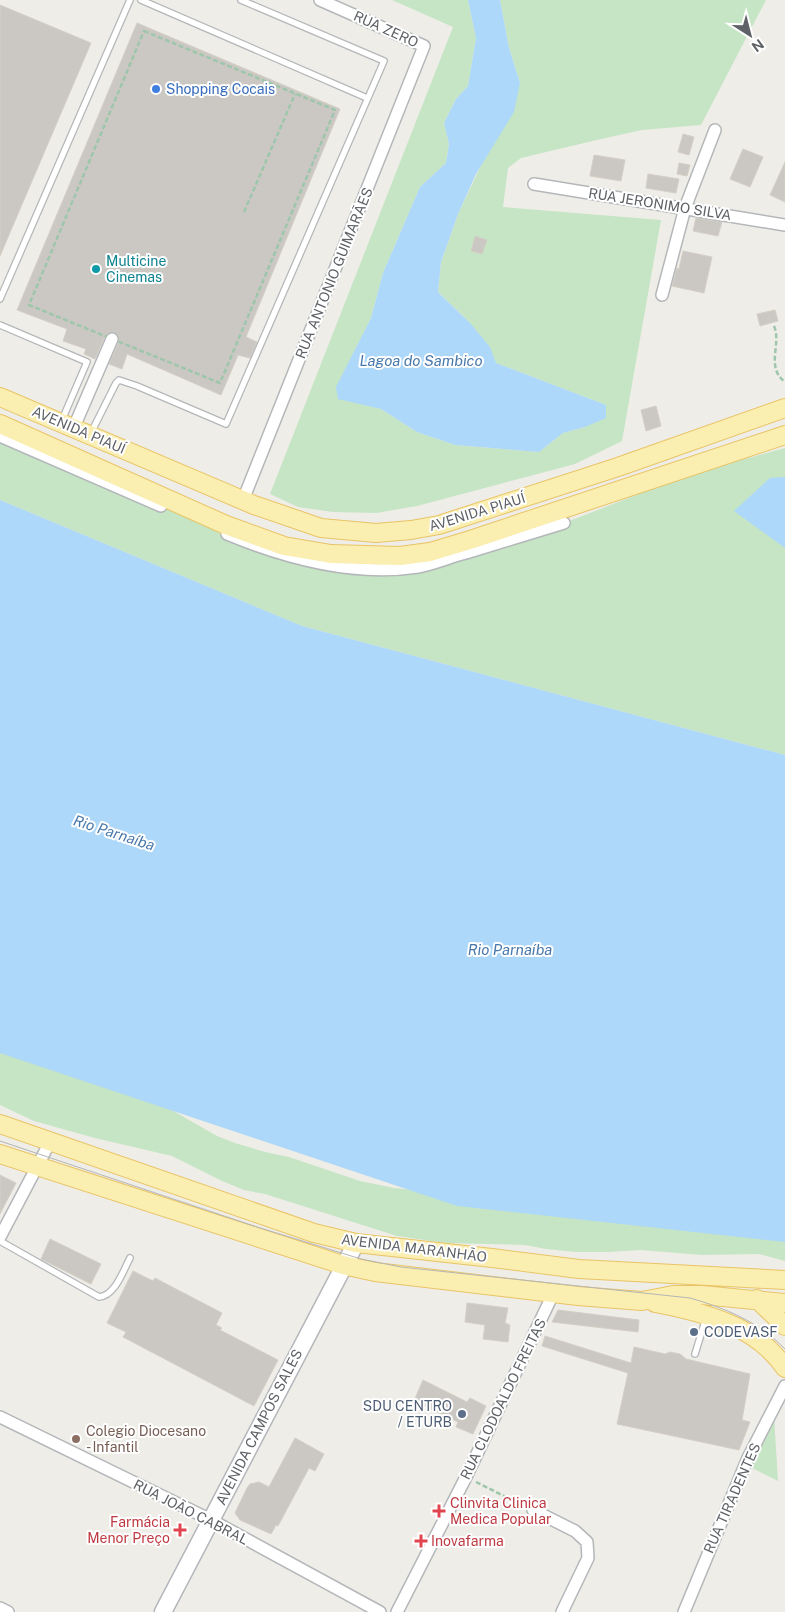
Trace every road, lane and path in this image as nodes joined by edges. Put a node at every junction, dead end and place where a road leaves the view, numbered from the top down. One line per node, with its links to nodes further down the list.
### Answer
1 (130, 0): 14 (lane)
2 (140, 0): 7 (lane)
3 (241, 0): 7 (lane)
4 (320, 0): 5 (street, RUA ZERO)
5 (424, 46): 26 (street, RUA ANTONIO GUIMARÃES)
6 (295, 94): 11 (path); 17 (path); 17 (path)
7 (368, 98): 23 (lane)
8 (715, 130): 10 (street)
9 (534, 184): 10 (street, RUA JERONIMO SILVA)
10 (686, 208): 12 (street, RUA JERONIMO SILVA); 13 (street)
11 (244, 212)
12 (785, 225)
13 (662, 295)
14 (0, 299)
15 (0, 325): 22 (lane)
16 (774, 326): 18 (path)
17 (112, 339): 22 (street)
18 (785, 382)
19 (0, 397): 22 (main road, AVENIDA PIAUÍ)
20 (785, 408): 26 (main road, AVENIDA PIAUÍ)
21 (0, 424): 25 (main road, AVENIDA PIAUÍ)
22 (67, 425): 23 (main road, AVENIDA PIAUÍ)
23 (90, 434): 26 (main road, AVENIDA PIAUÍ)
24 (0, 436): 27 (street)
25 (785, 436)
26 (243, 500)
27 (564, 523)
28 (0, 1124): 29 (main road, AVENIDA MARANHÃO)
29 (50, 1142): 31 (street); 33 (main road, AVENIDA MARANHÃO)
30 (0, 1154): 31 (main road, AVENIDA MARANHÃO)
31 (37, 1166): 32 (street); 35 (main road, AVENIDA MARANHÃO)
32 (0, 1239): 34 (lane)
33 (356, 1243): 35 (main road, AVENIDA CAMPOS SALES); 36 (main road, AVENIDA MARANHÃO)
34 (130, 1258)
35 (343, 1265): 38 (main road, AVENIDA MARANHÃO); 50 (main road, AVENIDA CAMPOS SALES)
36 (732, 1276): 37 (main road, AVENIDA MARANHÃO); 40 (main road)
37 (785, 1280)
38 (554, 1292): 39 (main road, AVENIDA MARANHÃO); 48 (street, RUA CLODOALDO FREITAS)
39 (642, 1301): 40 (main road, AVENIDA MARANHÃO); 42 (main road)
40 (759, 1301): 41 (main road, AVENIDA MARANHÃO); 43 (main road)
41 (785, 1303)
42 (707, 1314): 44 (lane); 45 (main road)
43 (785, 1326)
44 (695, 1354)
45 (785, 1368)
46 (785, 1386): 57 (street, RUA TIRADENTES)
47 (0, 1417): 50 (street, RUA JOÃO CABRAL)
48 (466, 1477): 49 (path); 55 (street, RUA CLODOALDO FREITAS)
49 (533, 1510): 56 (street)
50 (211, 1520): 53 (main road, AVENIDA CAMPOS SALES); 54 (street, RUA JOÃO CABRAL)
51 (0, 1608): 52 (street)
52 (8, 1612)
53 (164, 1612)
54 (380, 1612)
55 (397, 1612)
56 (562, 1612)
57 (684, 1612)

